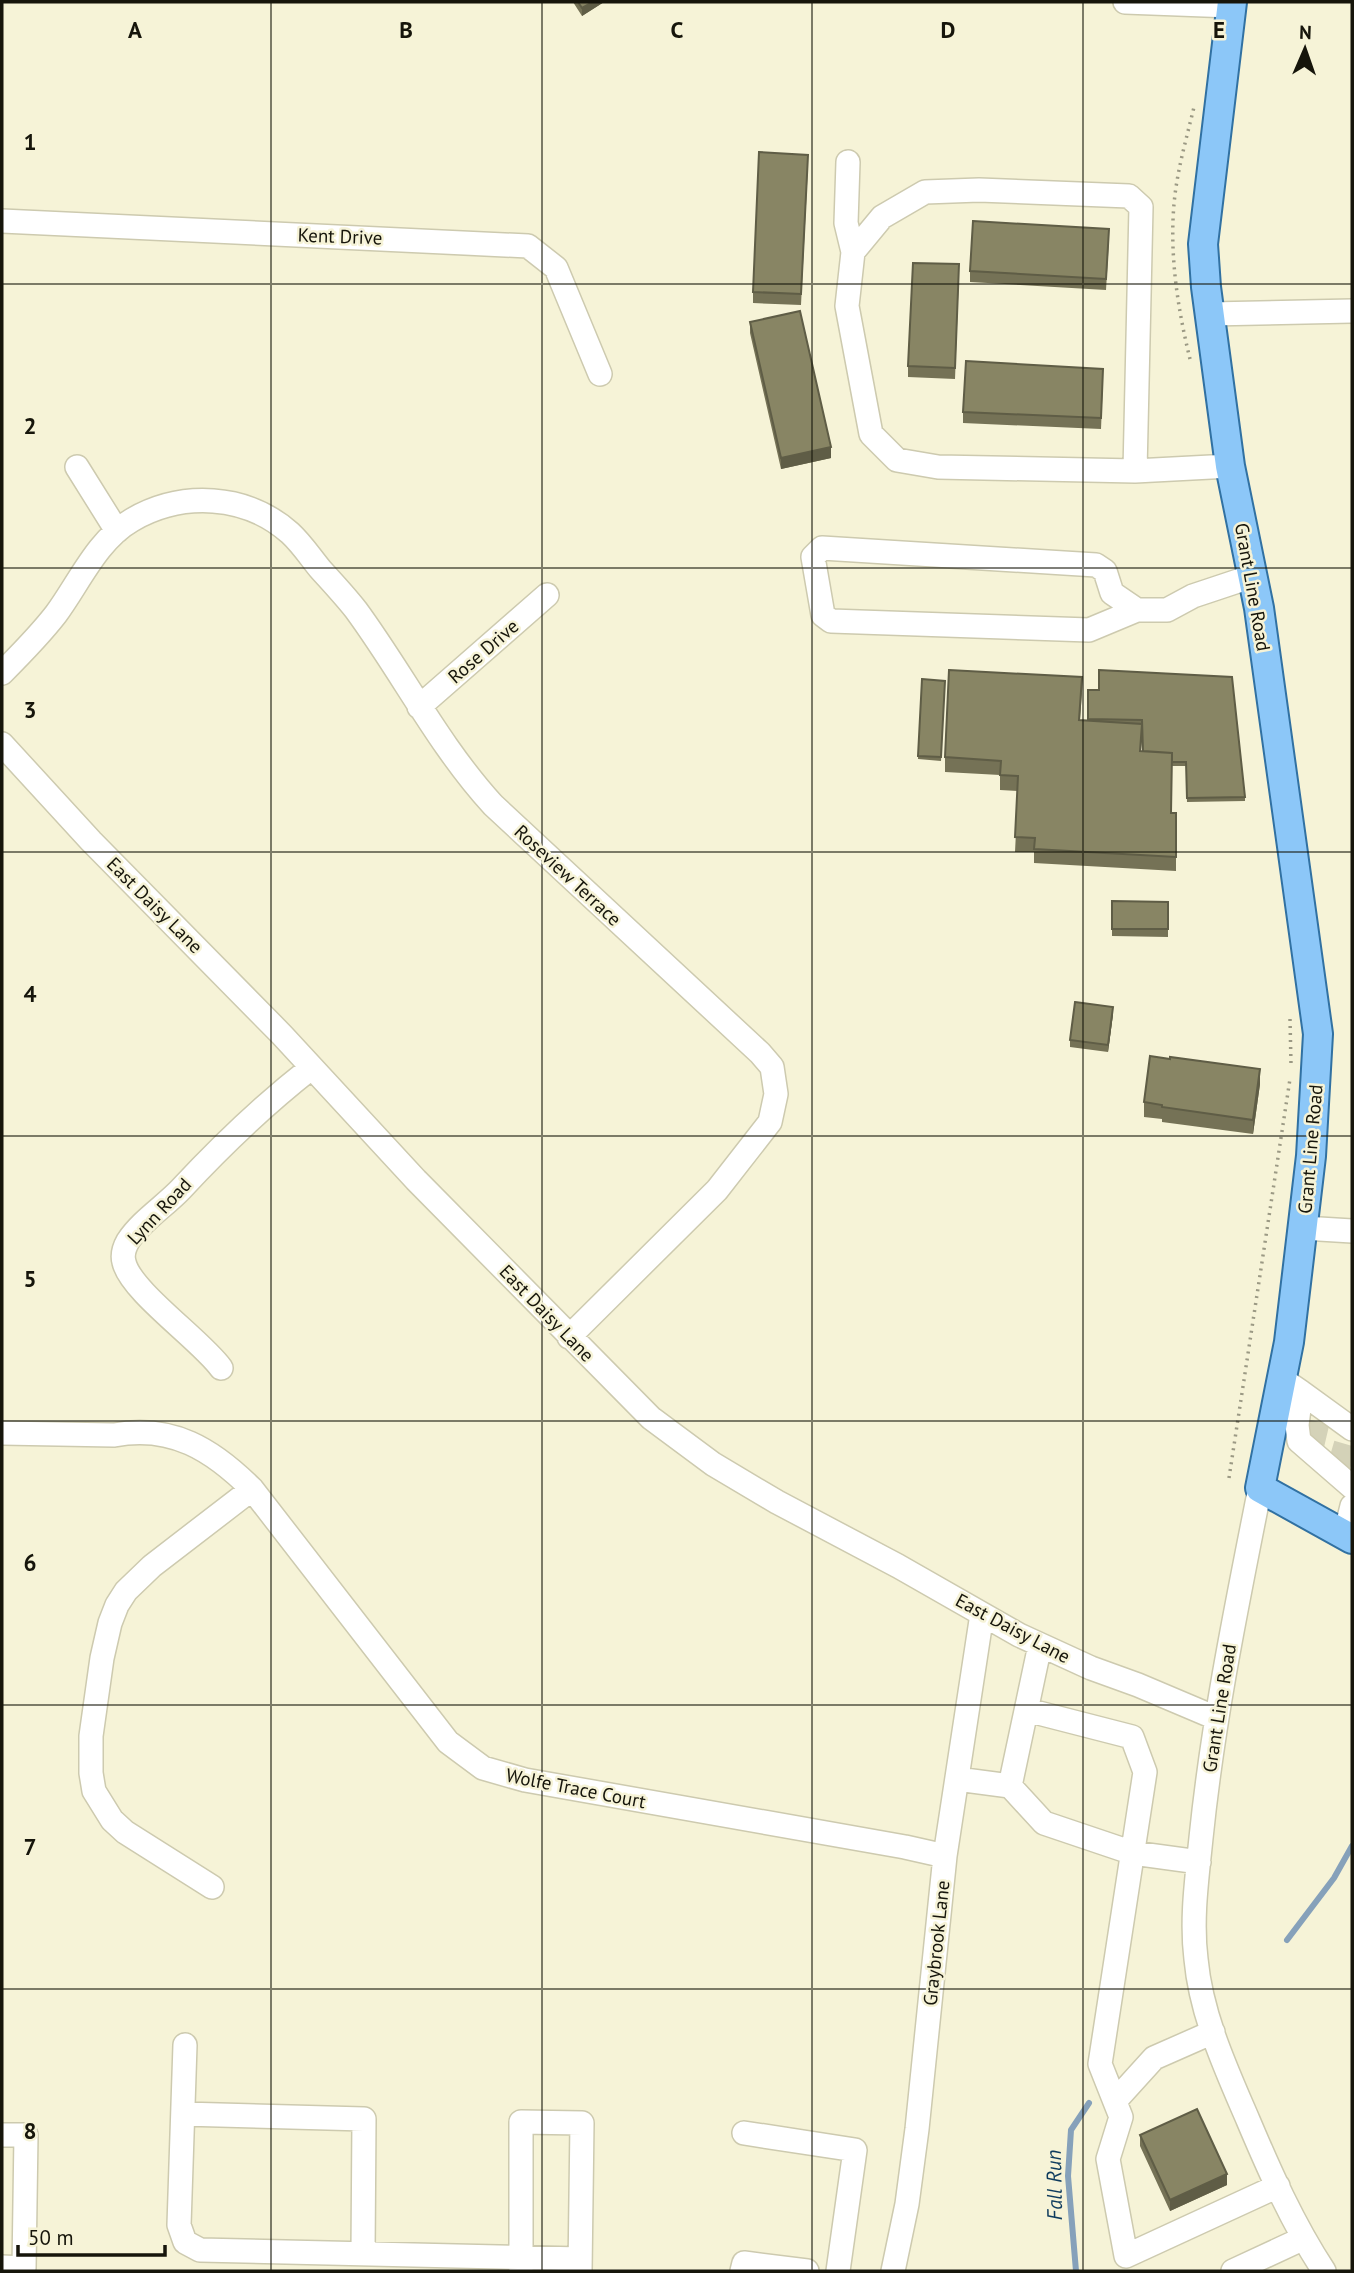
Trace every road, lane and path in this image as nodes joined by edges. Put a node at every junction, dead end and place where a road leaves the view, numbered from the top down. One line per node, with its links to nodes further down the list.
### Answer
1 (1125, 2): 2 (street)
2 (1232, 4): 9 (main road, Grant Line Road)
3 (1195, 102): 4 (path)
4 (1188, 134)
5 (848, 162): 7 (street)
6 (2, 222): 10 (street, Kent Drive)
7 (853, 252): 13 (street); 13 (street)
8 (1352, 311): 9 (street)
9 (1210, 314): 11 (main road, Grant Line Road)
10 (600, 374)
11 (1230, 466): 13 (street); 15 (main road, Grant Line Road)
12 (77, 467): 14 (street)
13 (1135, 471)
14 (117, 531): 18 (street, Roseview Terrace); 19 (street, Roseview Terrace)
15 (1253, 576): 17 (street); 23 (main road, Grant Line Road)
16 (547, 594): 19 (street, Rose Drive)
17 (1137, 610): 17 (street)
18 (2, 673)
19 (419, 707): 25 (street, Roseview Terrace)
20 (2, 744): 22 (street, East Daisy Lane)
21 (1290, 1023): 31 (path)
22 (311, 1068): 25 (street, East Daisy Lane); 26 (street, Lynn Road)
23 (1303, 1228): 24 (street); 27 (main road, Grant Line Road)
24 (1352, 1231)
25 (569, 1337): 36 (street, East Daisy Lane)
26 (221, 1368)
27 (1291, 1385): 28 (street); 30 (street); 32 (main road, Grant Line Road)
28 (1350, 1431)
29 (2, 1433): 33 (street, Wolfe Trace Court)
30 (1343, 1476)
31 (1229, 1478)
32 (1260, 1488): 35 (main road); 39 (street, Grant Line Road)
33 (252, 1489): 43 (street, Wolfe Trace Court); 45 (street)
34 (1352, 1506): 35 (street)
35 (1348, 1537)
36 (982, 1614): 37 (street, East Daisy Lane); 40 (street, Graybrook Lane)
37 (1040, 1645): 38 (street); 39 (street, East Daisy Lane)
38 (1027, 1710): 41 (street); 42 (street)
39 (1216, 1718): 44 (street, Grant Line Road)
40 (957, 1779): 41 (street); 43 (street, Graybrook Lane)
41 (1010, 1786): 42 (street)
42 (1133, 1853): 44 (street); 48 (street)
43 (945, 1856): 62 (street, Graybrook Lane)
44 (1199, 1862): 46 (street, Grant Line Road)
45 (212, 1886)
46 (1213, 2032): 48 (street); 52 (street, Grant Line Road)
47 (186, 2045): 49 (street)
48 (1115, 2101): 56 (street)
49 (183, 2114): 54 (street); 54 (street)
50 (744, 2133): 61 (street)
51 (2, 2135): 58 (street)
52 (1278, 2186): 53 (street, Grant Line Road); 56 (street)
53 (1304, 2238): 63 (street); 64 (street, Grant Line Road)
54 (363, 2253): 55 (street)
55 (520, 2264): 57 (street); 57 (street)
56 (1122, 2264)
57 (580, 2265)
58 (2, 2267)
59 (742, 2271): 60 (street)
60 (807, 2271)
61 (838, 2271)
62 (893, 2271)
63 (1233, 2271)
64 (1324, 2271)

